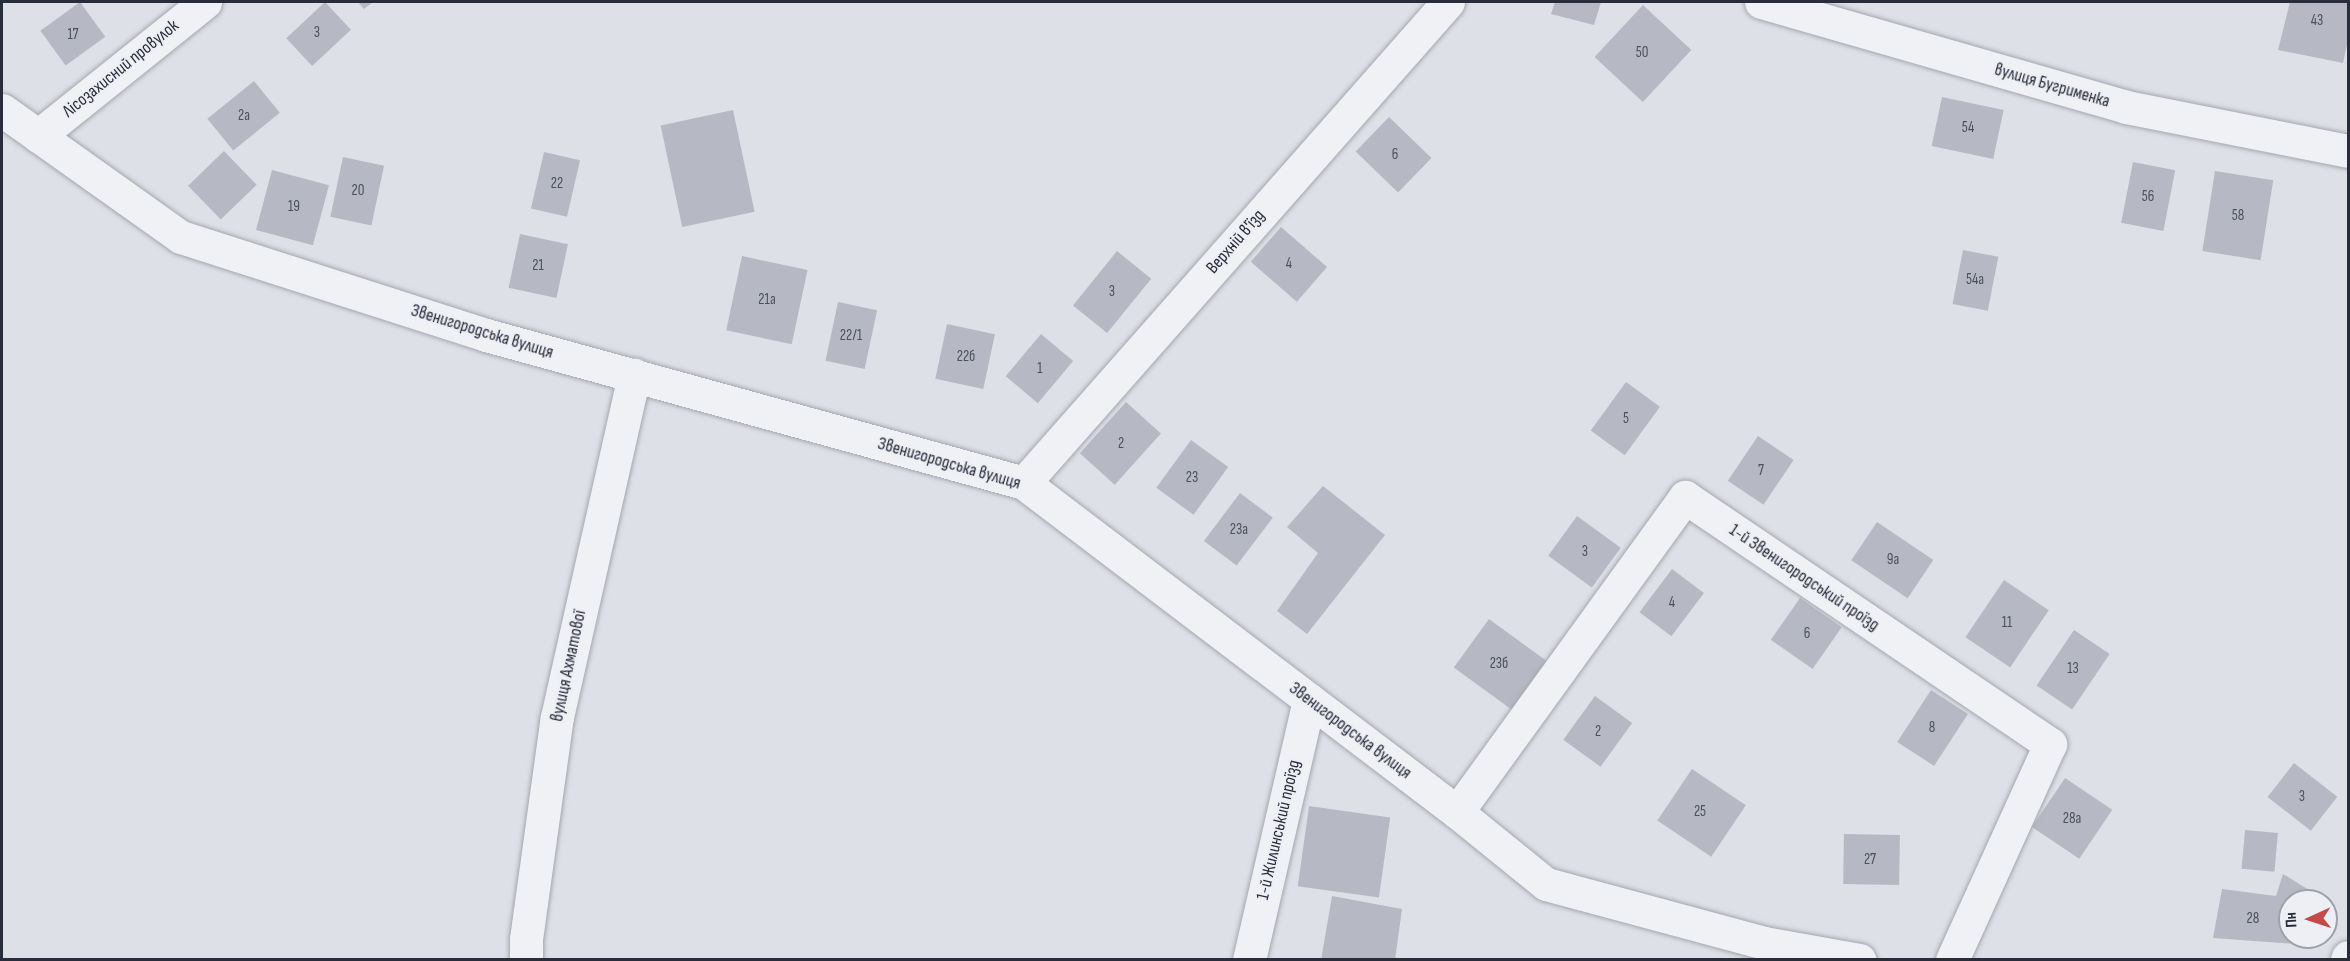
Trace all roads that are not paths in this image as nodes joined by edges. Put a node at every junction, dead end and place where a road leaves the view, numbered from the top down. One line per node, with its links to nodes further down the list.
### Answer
1 (205, 2): 5 (street, Лісозахисний провулок)
2 (1448, 2): 8 (street, Верхній в'їзд)
3 (1761, 2): 6 (street, вулиця Бугрименка)
4 (2, 110): 5 (street, Звенигородська вулиця)
5 (38, 136): 7 (street, Звенигородська вулиця)
6 (2349, 151)
7 (633, 375): 8 (street, Звенигородська вулиця); 11 (street, вулиця Ахматової)
8 (1024, 483): 9 (street, Звенигородська вулиця)
9 (1309, 700): 10 (street, Звенигородська вулиця); 12 (street, 1-й Жилинський проїзд)
10 (1457, 812): 13 (street, Звенигородська вулиця); 14 (street, 1-й Звенигородський проїзд)
11 (526, 960)
12 (1249, 960)
13 (1859, 960)
14 (1952, 960)

